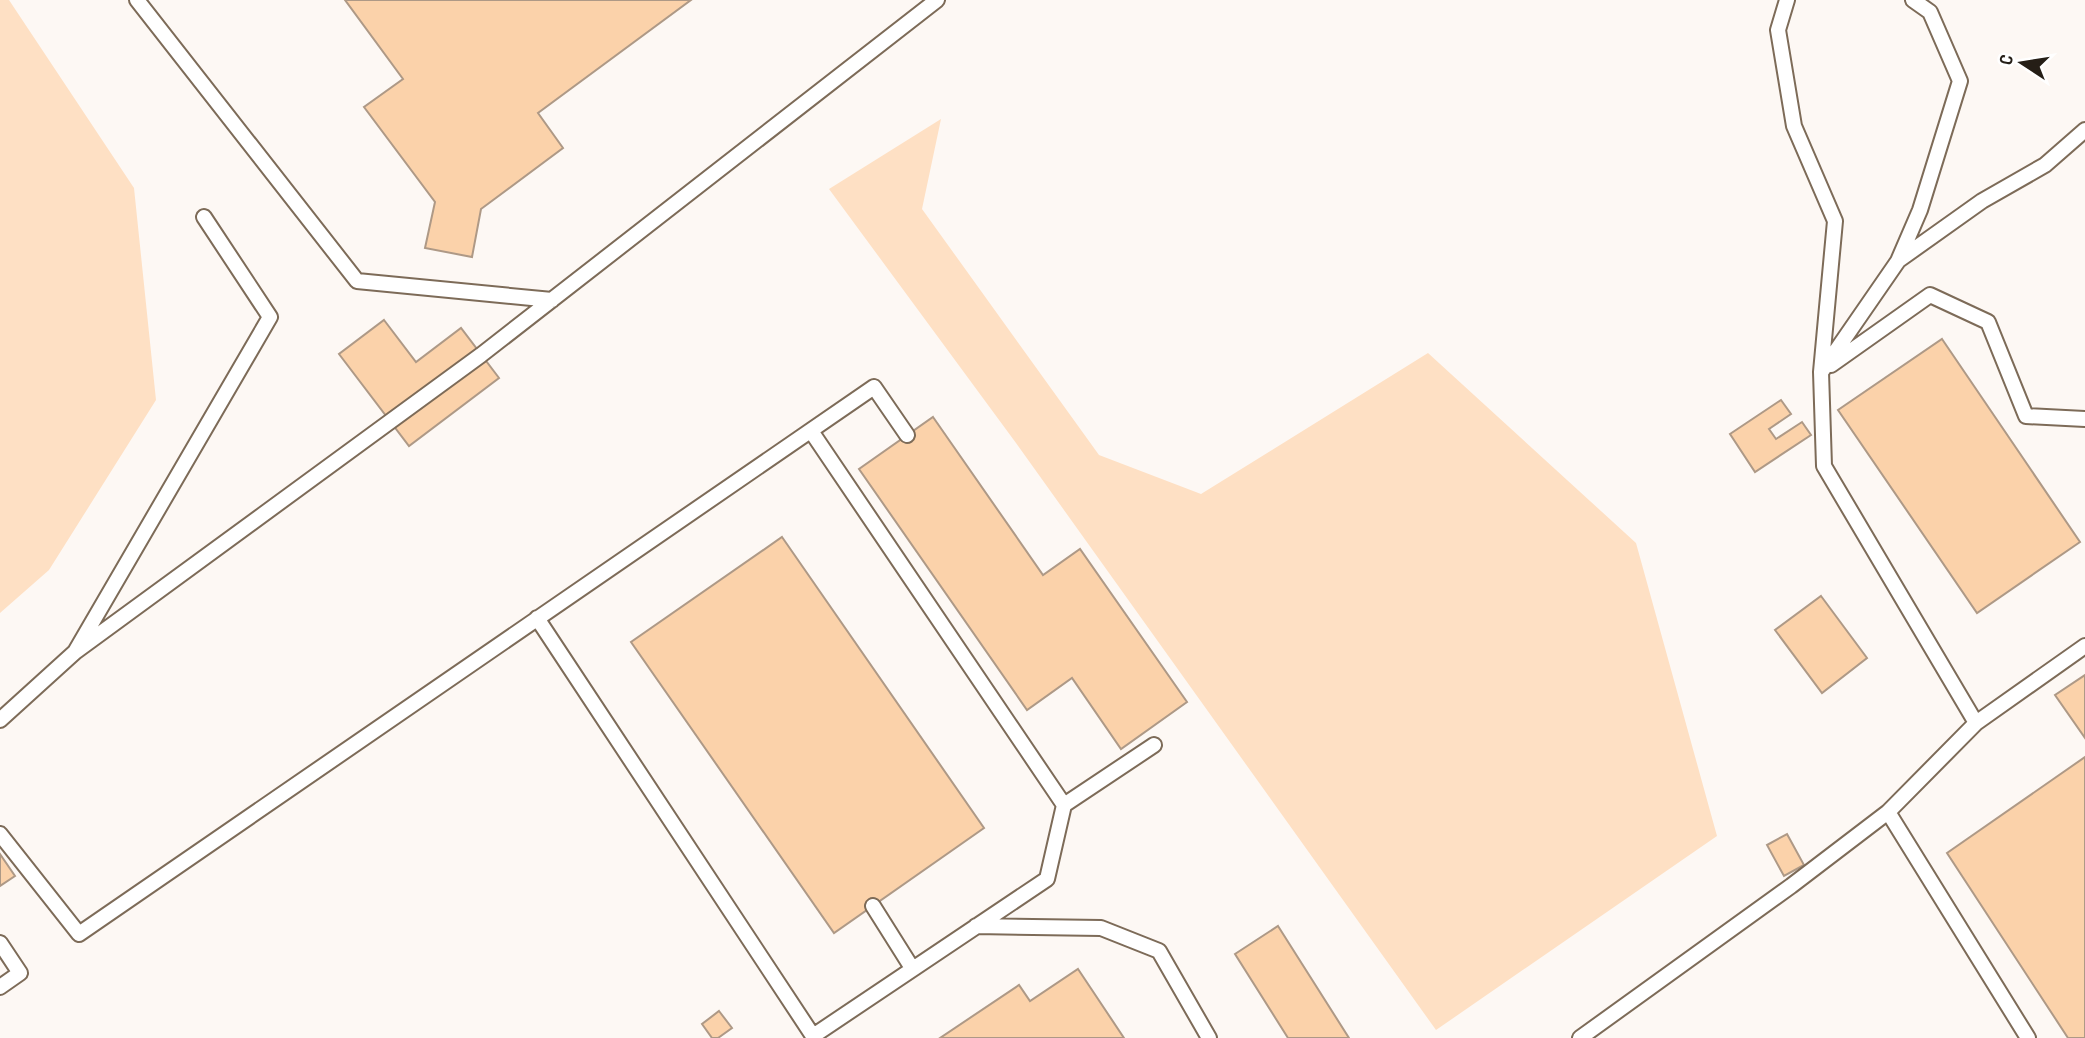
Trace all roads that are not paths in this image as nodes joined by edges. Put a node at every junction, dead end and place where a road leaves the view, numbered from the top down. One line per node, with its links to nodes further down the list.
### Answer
1 (137, 0): 8 (lane)
2 (937, 0): 8 (lane)
3 (1787, 0): 9 (lane)
4 (1913, 0): 7 (lane)
5 (2085, 130): 7 (lane)
6 (204, 217): 15 (lane)
7 (1898, 261): 9 (lane)
8 (552, 300): 15 (lane)
9 (1821, 372): 10 (lane); 17 (lane)
10 (2085, 419)
11 (811, 431): 12 (lane); 13 (lane); 19 (lane)
12 (907, 435)
13 (537, 618): 21 (lane); 27 (lane)
14 (2085, 646): 17 (lane)
15 (75, 652): 16 (lane)
16 (0, 720)
17 (1976, 723): 20 (lane)
18 (1154, 745): 19 (lane)
19 (1064, 805): 23 (lane)
20 (1888, 812): 29 (lane); 30 (lane)
21 (0, 834)
22 (873, 906): 25 (lane)
23 (976, 926): 25 (lane); 28 (lane)
24 (0, 943): 26 (lane)
25 (912, 968): 27 (lane)
26 (0, 987)
27 (813, 1037)
28 (1209, 1038)
29 (1580, 1038)
30 (2028, 1038)

